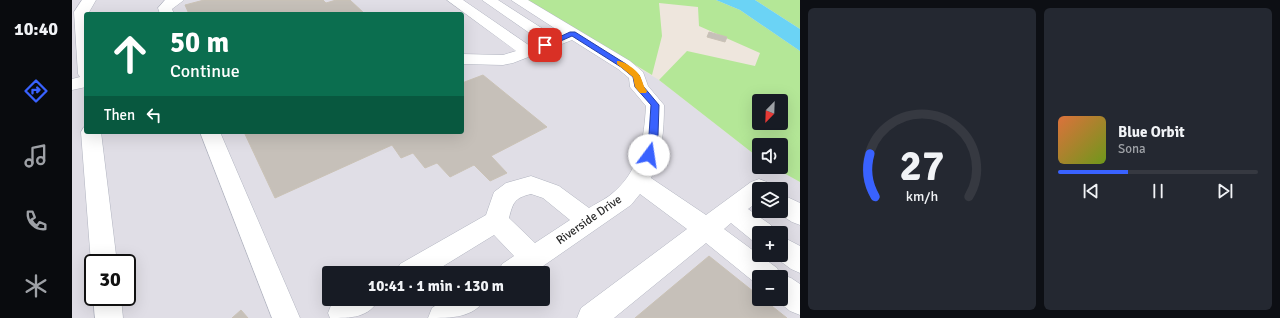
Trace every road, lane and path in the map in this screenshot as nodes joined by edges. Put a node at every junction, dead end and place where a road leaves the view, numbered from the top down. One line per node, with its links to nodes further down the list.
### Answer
1 (89, 0): 10 (street)
2 (177, 0): 6 (street)
3 (454, 0): 9 (street)
4 (490, 0): 8 (street)
5 (518, 0): 7 (street, Riverside Drive)
6 (166, 12)
7 (573, 34): 8 (street); 16 (street, Riverside Drive)
8 (553, 42): 9 (street)
9 (528, 52): 11 (street)
10 (84, 53)
11 (464, 59)
12 (84, 82): 13 (street)
13 (72, 85)
14 (91, 134): 26 (street)
15 (211, 134): 39 (street)
16 (637, 180): 22 (street, Riverside Drive); 24 (street)
17 (752, 194): 19 (street)
18 (788, 207): 20 (street)
19 (731, 210): 23 (street); 24 (street)
20 (800, 215)
21 (496, 221): 22 (street); 27 (street); 29 (street)
22 (588, 221): 27 (street, Riverside Drive)
23 (753, 226)
24 (706, 229): 31 (street); 41 (street)
25 (788, 252): 28 (street)
26 (103, 254)
27 (533, 258): 30 (street, Riverside Drive)
28 (800, 261)
29 (421, 266)
30 (521, 266)
31 (759, 270)
32 (788, 292): 33 (street)
33 (800, 301)
34 (108, 306): 38 (street)
35 (354, 306): 37 (street)
36 (460, 306): 40 (street)
37 (342, 313)
38 (109, 318)
39 (286, 318)
40 (442, 318)
41 (591, 318)

